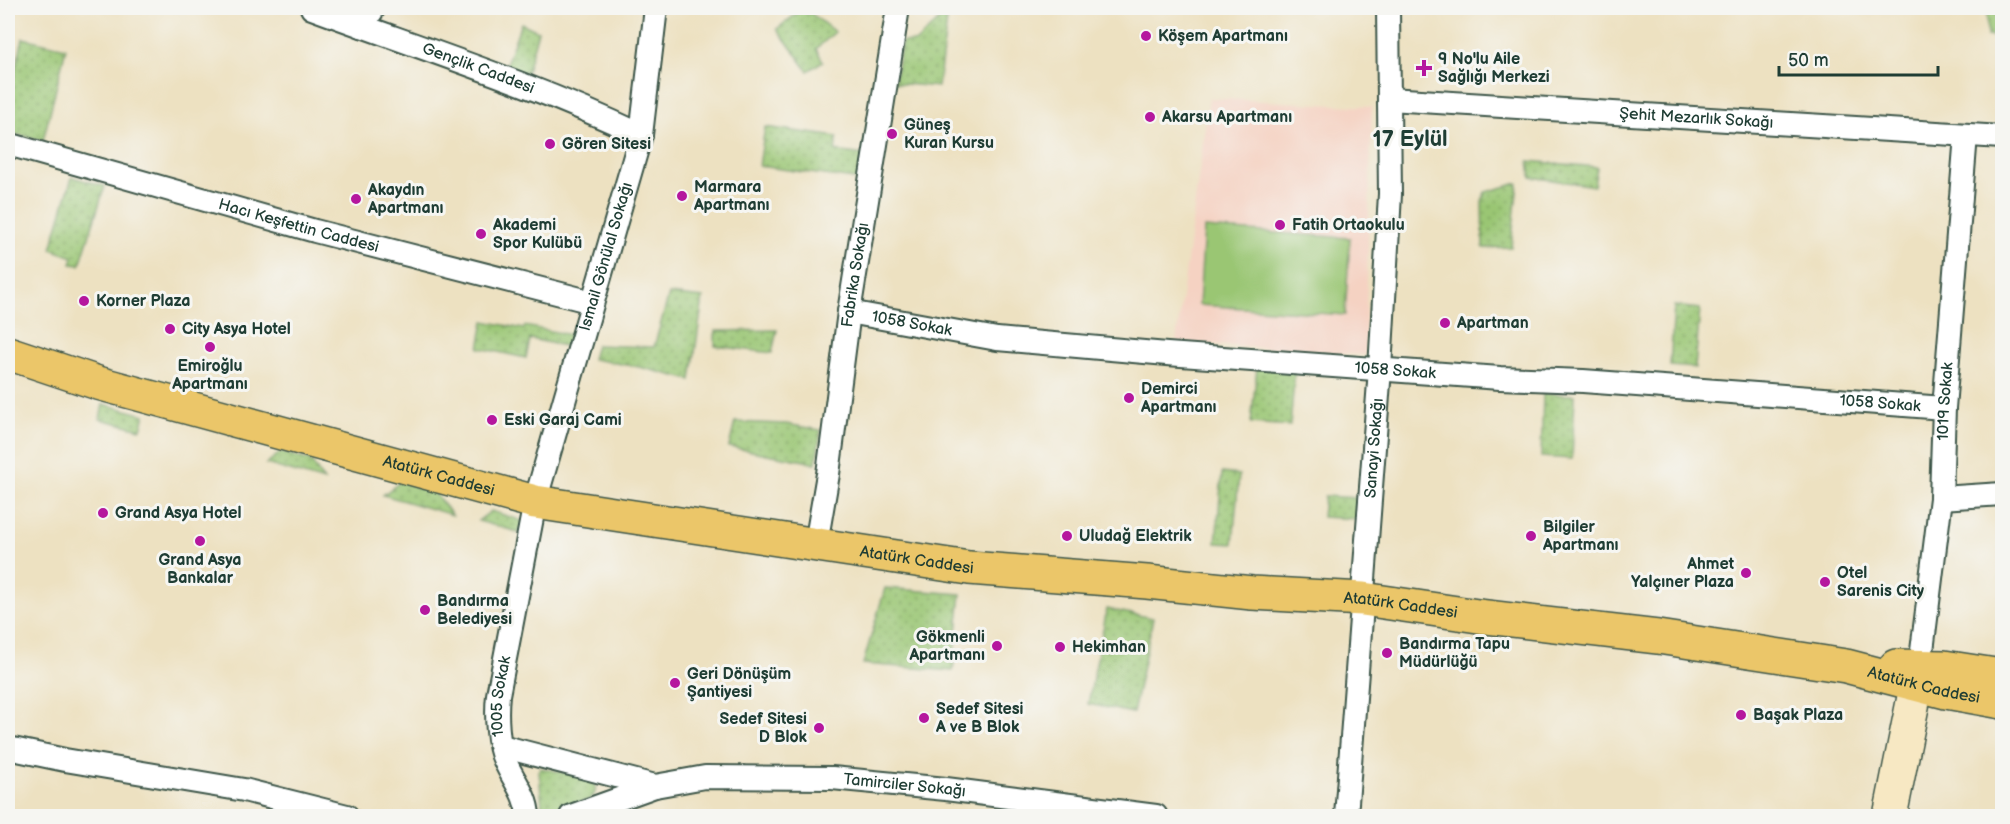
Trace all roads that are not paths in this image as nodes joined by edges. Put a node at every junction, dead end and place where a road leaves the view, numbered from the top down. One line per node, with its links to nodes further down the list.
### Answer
1 (312, 8): 5 (street, Gençlik Caddesi)
2 (656, 8): 7 (street, İsmail Gönülal Sokağı)
3 (898, 8): 12 (street, Fabrika Sokağı)
4 (1388, 8): 6 (street, Sanayi Sokağı)
5 (368, 17): 7 (street, Gençlik Caddesi)
6 (1389, 99): 8 (street, Şehit Mezarlık Sokağı); 14 (street, Sanayi Sokağı)
7 (641, 135): 11 (street, İsmail Gönülal Sokağı)
8 (1966, 135): 9 (street, Şehit Mezarlık Sokağı); 15 (street, 1019 Sokak)
9 (2002, 137)
10 (8, 144): 11 (street, Hacı Keşfettin Caddesi)
11 (592, 302): 18 (street, İsmail Gönülal Sokağı)
12 (849, 312): 14 (street, 1058 Sokak); 19 (street, Fabrika Sokağı)
13 (8, 353): 18 (main road, Atatürk Caddesi)
14 (1380, 369): 15 (street, 1058 Sokak); 20 (street, Sanayi Sokağı)
15 (1944, 408): 17 (street, 1019 Sokak)
16 (2002, 494): 17 (street)
17 (1941, 498): 21 (street, 1019 Sokak)
18 (535, 502): 19 (main road, Atatürk Caddesi); 24 (street, 1005 Sokak)
19 (816, 544): 20 (main road, Atatürk Caddesi)
20 (1363, 599): 21 (main road, Atatürk Caddesi); 31 (street, Sanayi Sokağı)
21 (1918, 676): 22 (main road, Atatürk Caddesi); 23 (main road, Atatürk Caddesi); 32 (main road)
22 (2002, 676)
23 (2002, 702)
24 (501, 746): 26 (street, Tamirciler Sokağı); 28 (street, 1005 Sokak)
25 (8, 748): 27 (street)
26 (655, 786): 29 (street, Tamirciler Sokağı); 30 (street, Tamirciler Sokağı)
27 (347, 816)
28 (528, 816)
29 (571, 816)
30 (1156, 816)
31 (1346, 816)
32 (1890, 816)

